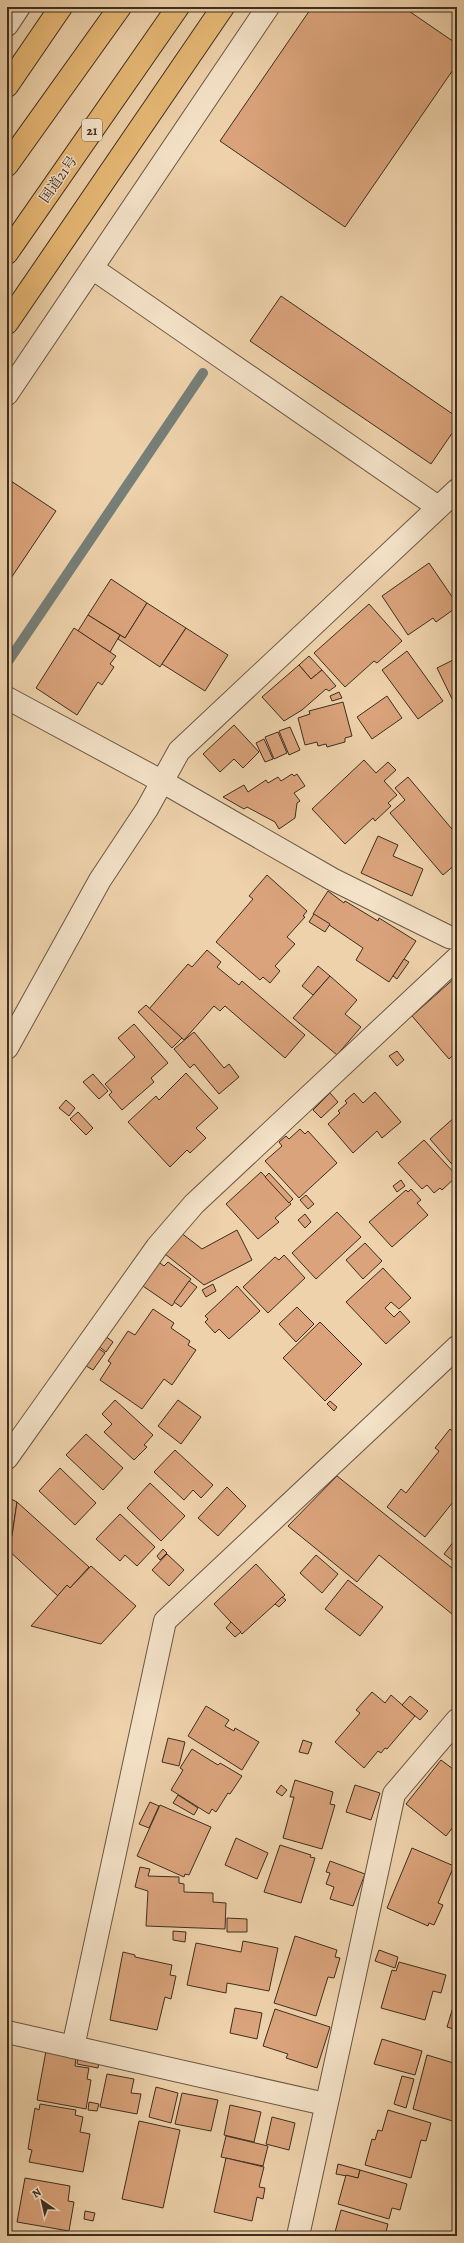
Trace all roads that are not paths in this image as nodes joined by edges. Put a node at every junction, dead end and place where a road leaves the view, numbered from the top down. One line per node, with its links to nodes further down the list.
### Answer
1 (19, 7): 7 (street)
2 (61, 7): 8 (highway)
3 (120, 7): 9 (highway)
4 (178, 7): 10 (highway, 国道21号 / 21)
5 (223, 7): 12 (highway)
6 (268, 7): 11 (street)
7 (7, 25)
8 (7, 86)
9 (7, 166)
10 (7, 253)
11 (92, 268): 13 (street); 15 (street)
12 (7, 323)
13 (7, 394)
14 (457, 490): 15 (street)
15 (438, 507): 17 (street)
16 (7, 698): 17 (street)
17 (163, 782): 18 (street); 20 (street)
18 (457, 938)
19 (457, 958): 22 (street)
20 (7, 1048)
21 (457, 1347): 25 (street)
22 (7, 1458)
23 (457, 1720): 26 (street)
24 (7, 2032): 25 (street)
25 (73, 2047): 26 (street)
26 (325, 2104): 27 (street)
27 (298, 2236)

